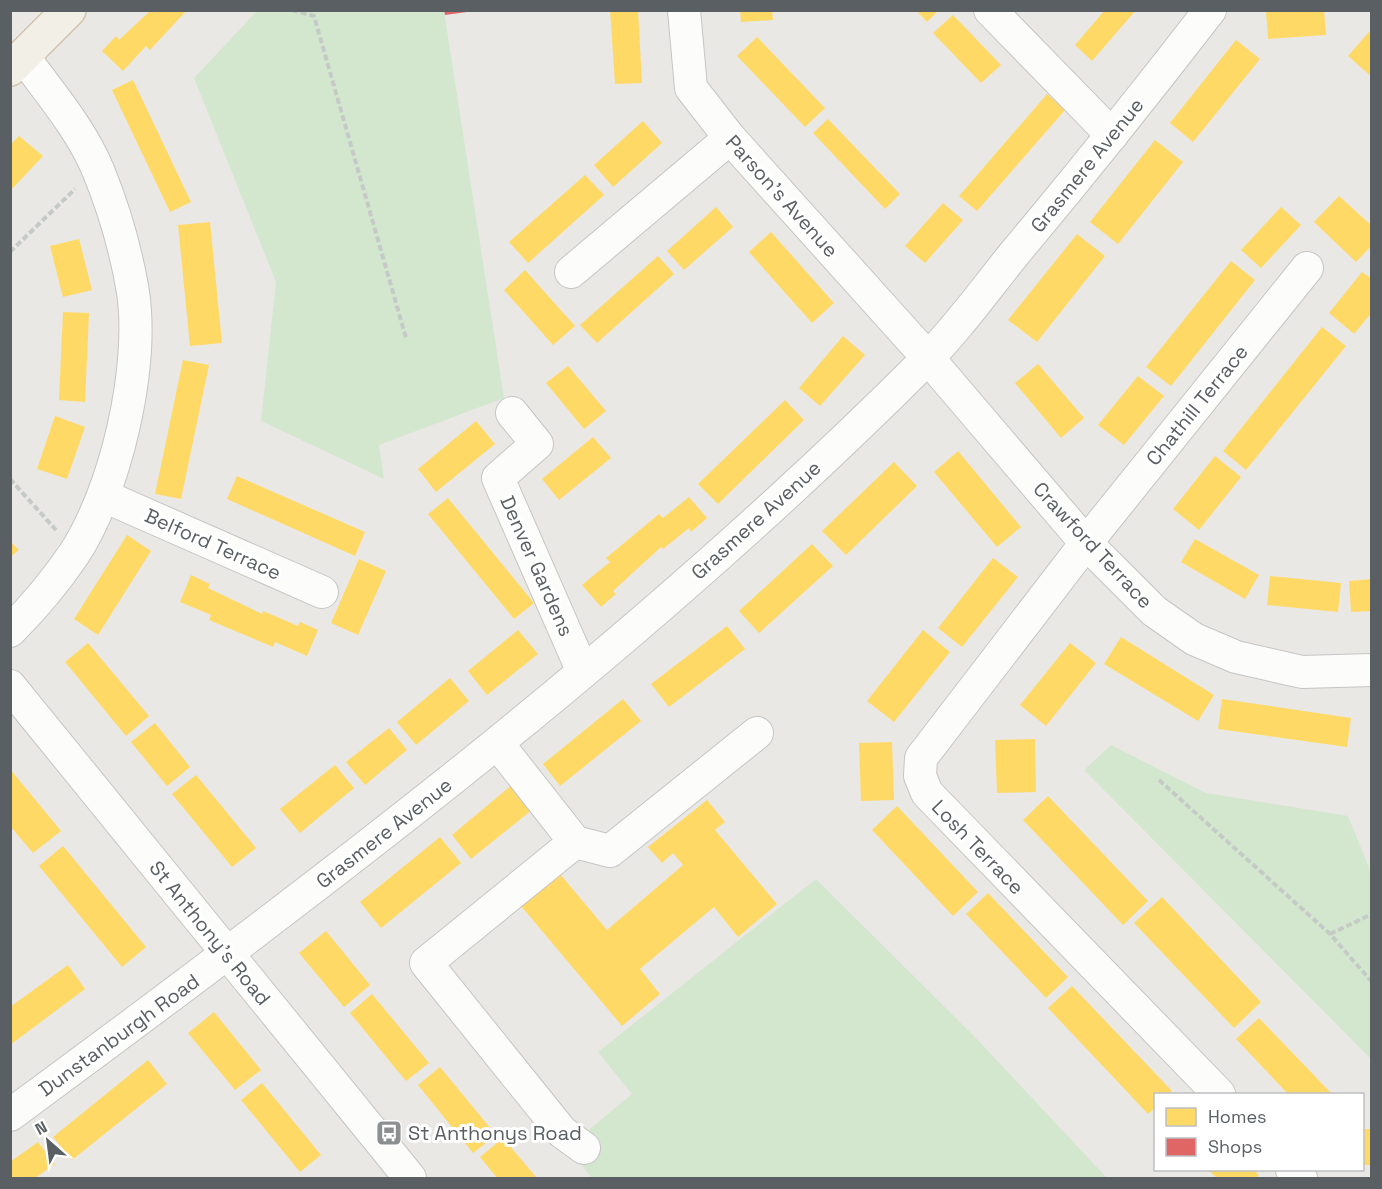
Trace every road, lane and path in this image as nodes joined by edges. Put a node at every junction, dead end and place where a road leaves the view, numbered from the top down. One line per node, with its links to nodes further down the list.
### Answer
1 (69, 10): 6 (main road)
2 (292, 10): 13 (path)
3 (684, 10): 8 (street, Parson's Avenue)
4 (990, 10): 7 (street)
5 (1210, 10): 7 (street, Grasmere Avenue)
6 (17, 62): 9 (street)
7 (1112, 135): 14 (street, Grasmere Avenue)
8 (730, 138): 12 (street); 14 (street, Parson's Avenue)
9 (97, 168): 10 (path); 17 (street)
10 (10, 252)
11 (1307, 268): 18 (street, Chathill Terrace)
12 (571, 272)
13 (406, 338)
14 (928, 358): 18 (street, Crawford Terrace); 23 (street, Grasmere Avenue)
15 (512, 413): 23 (street, Denver Gardens)
16 (10, 479): 19 (path)
17 (104, 496): 19 (street); 20 (street, Belford Terrace)
18 (1086, 543): 22 (street, Crawford Terrace); 33 (street, Losh Terrace)
19 (75, 552): 21 (street)
20 (322, 592)
21 (10, 631)
22 (1371, 670)
23 (583, 672): 26 (street, Grasmere Avenue)
24 (10, 686): 31 (street, St Anthony's Road)
25 (757, 733): 28 (street)
26 (498, 744): 28 (street); 31 (street, Grasmere Avenue)
27 (1159, 780): 30 (path)
28 (575, 842): 35 (street)
29 (1371, 914): 30 (path)
30 (1330, 934): 32 (path)
31 (228, 955): 34 (street, Dunstanburgh Road); 36 (street, St Anthony's Road)
32 (1371, 982)
33 (1217, 1093)
34 (10, 1115)
35 (584, 1148)
36 (410, 1179)

